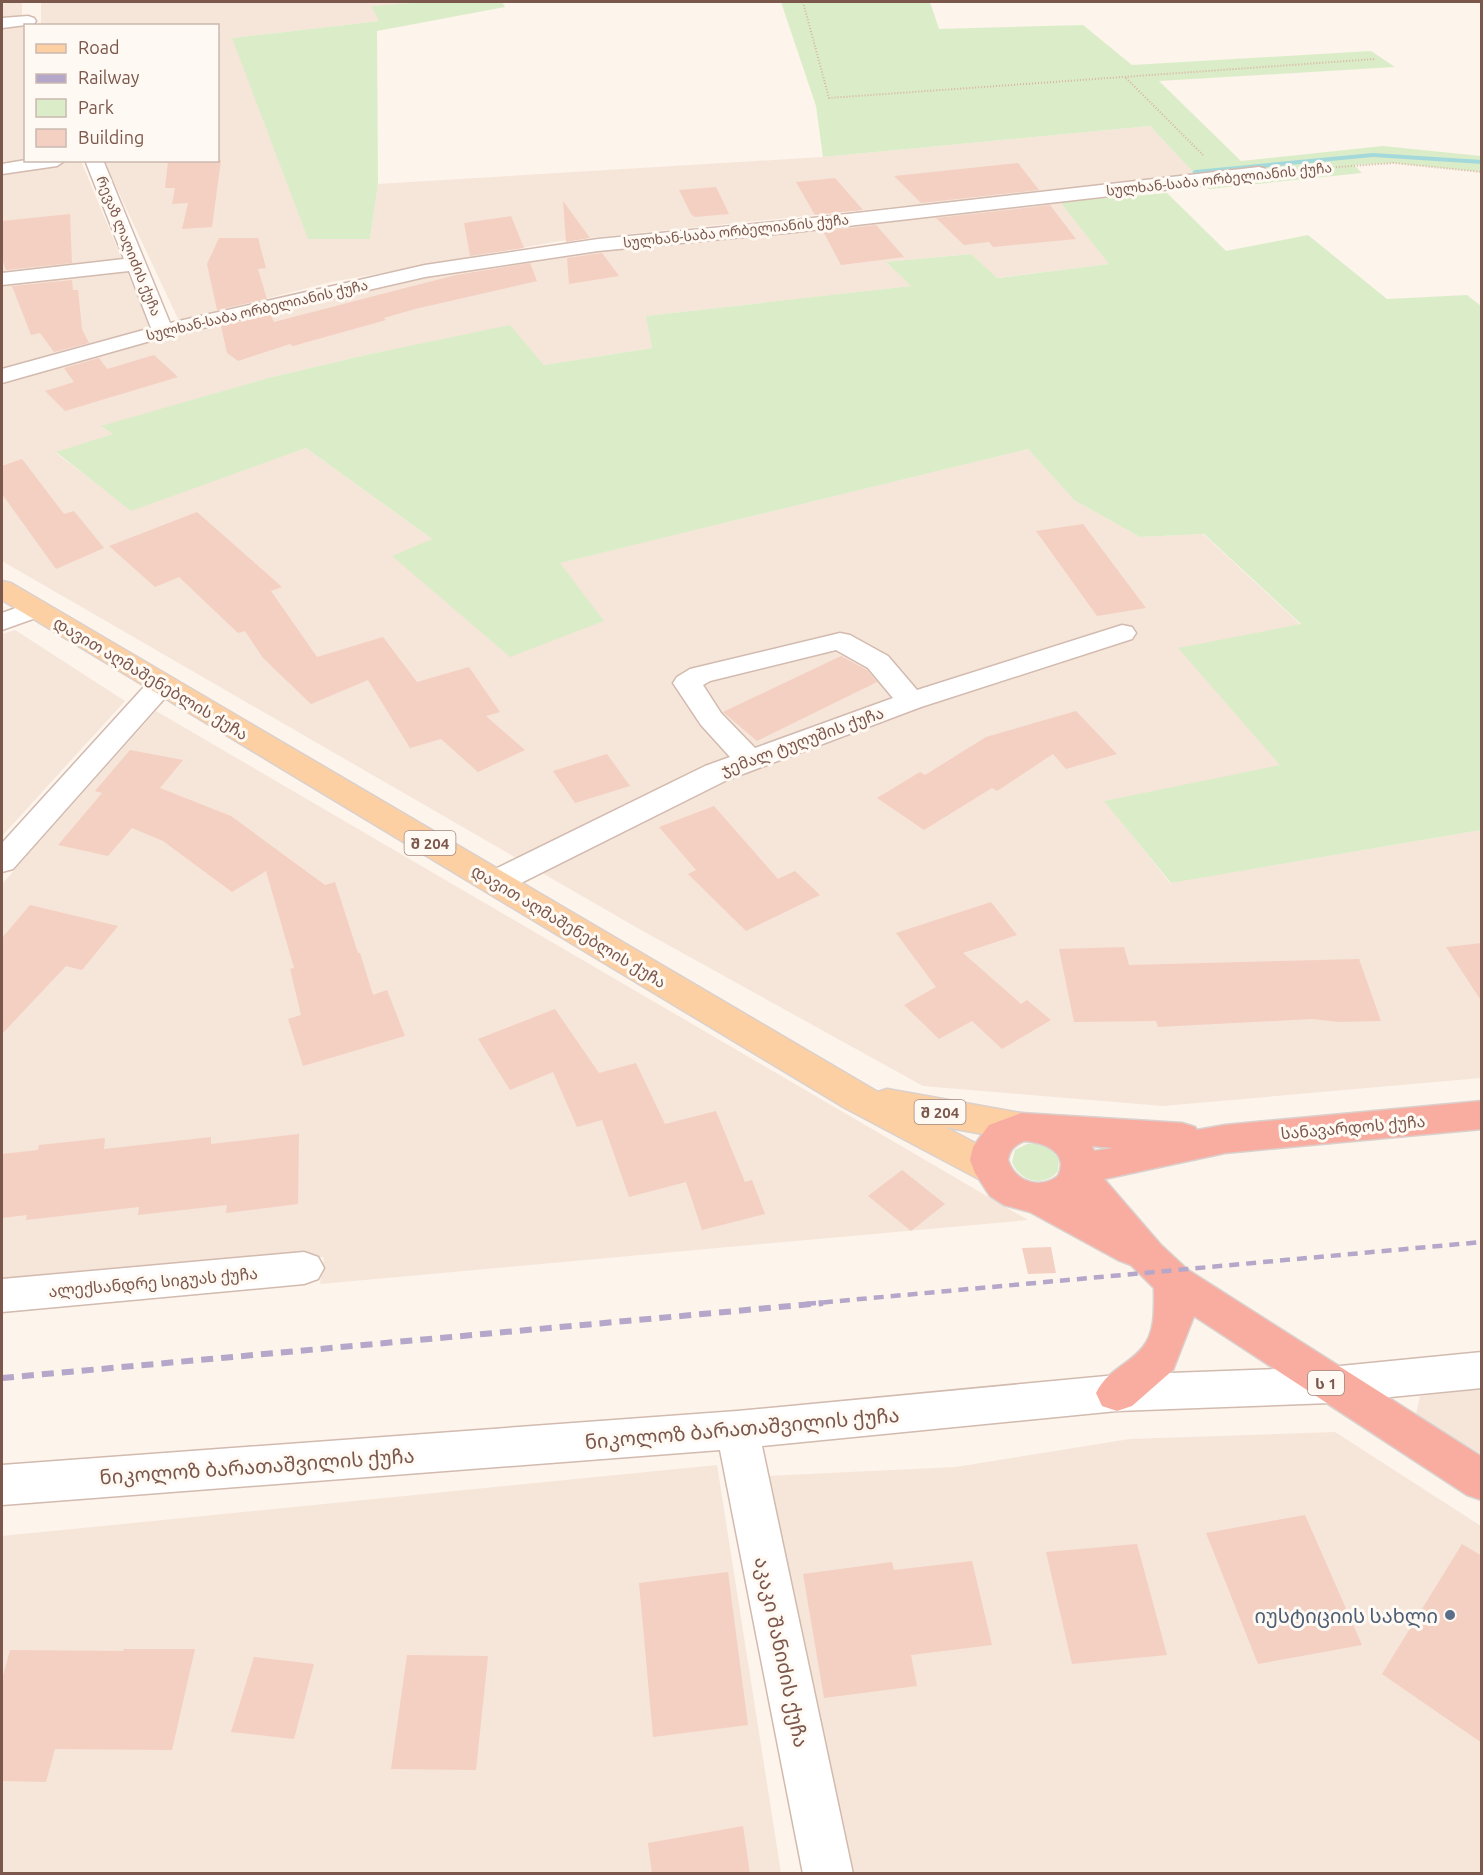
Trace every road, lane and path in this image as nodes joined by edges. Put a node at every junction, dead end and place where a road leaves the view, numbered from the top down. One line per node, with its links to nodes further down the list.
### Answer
1 (29, 2): 4 (street)
2 (803, 2): 6 (path)
3 (2, 23): 4 (street)
4 (29, 23)
5 (1375, 59): 6 (path)
6 (1125, 77): 7 (path)
7 (1206, 158)
8 (46, 162): 10 (street)
9 (95, 162): 13 (street, რევაზ ლაღიძის ქუჩა)
10 (2, 170)
11 (1482, 172): 12 (path, სულხან-საბა ორბელიანის ქუჩა)
12 (1259, 173): 15 (street, სულხან-საბა ორბელიანის ქუჩა)
13 (137, 264): 14 (street); 15 (street, რევაზ ლაღიძის ქუჩა)
14 (2, 279)
15 (163, 331): 16 (street, სულხან-საბა ორბელიანის ქუჩა)
16 (2, 376)
17 (2, 589): 18 (main road, დავით აღმაშენებლის ქუჩა / შ 204)
18 (34, 609): 19 (street); 21 (main road, დავით აღმაშენებლის ქუჩა / შ 204)
19 (2, 622)
20 (1122, 633): 22 (street, ჯემალ ტუღუშის ქუჩა)
21 (162, 684): 24 (street); 25 (main road, დავით აღმაშენებლის ქუჩა / შ 204)
22 (912, 701): 23 (street, ჯემალ ტუღუშის ქუჩა); 23 (street)
23 (750, 760): 25 (street, ჯემალ ტუღუშის ქუჩა)
24 (2, 862)
25 (496, 882): 26 (main road, დავით აღმაშენებლის ქუჩა / შ 204)
26 (858, 1098): 28 (main road, დავით აღმაშენებლის ქუჩა / შ 204); 30 (main road, დავით აღმაშენებლის ქუჩა / შ 204)
27 (1482, 1115): 29 (highway, სანავარდოს ქუჩა)
28 (1035, 1128): 29 (highway, სანავარდოს ქუჩა); 30 (highway); 31 (highway)
29 (1225, 1139): 31 (highway, სანავარდოს ქუჩა)
30 (990, 1168): 32 (highway)
31 (1080, 1172): 32 (highway); 34 (highway, ს 1)
32 (1036, 1198): 34 (highway, ს 1)
33 (304, 1268): 35 (street, ალექსანდრე სიგუას ქუჩა)
34 (1160, 1269): 37 (highway, ს 1); 38 (highway)
35 (2, 1296)
36 (1482, 1370): 37 (street, ნიკოლოზ ბარათაშვილის ქუჩა)
37 (1330, 1385): 38 (street, ნიკოლოზ ბარათაშვილის ქუჩა); 40 (highway, ს 1)
38 (1117, 1393): 39 (street, ნიკოლოზ ბარათაშვილის ქუჩა)
39 (736, 1430): 41 (street, ნიკოლოზ ბარათაშვილის ქუჩა); 42 (street, აკაკი შანიძის ქუჩა)
40 (1482, 1481)
41 (2, 1485)
42 (828, 1874)

